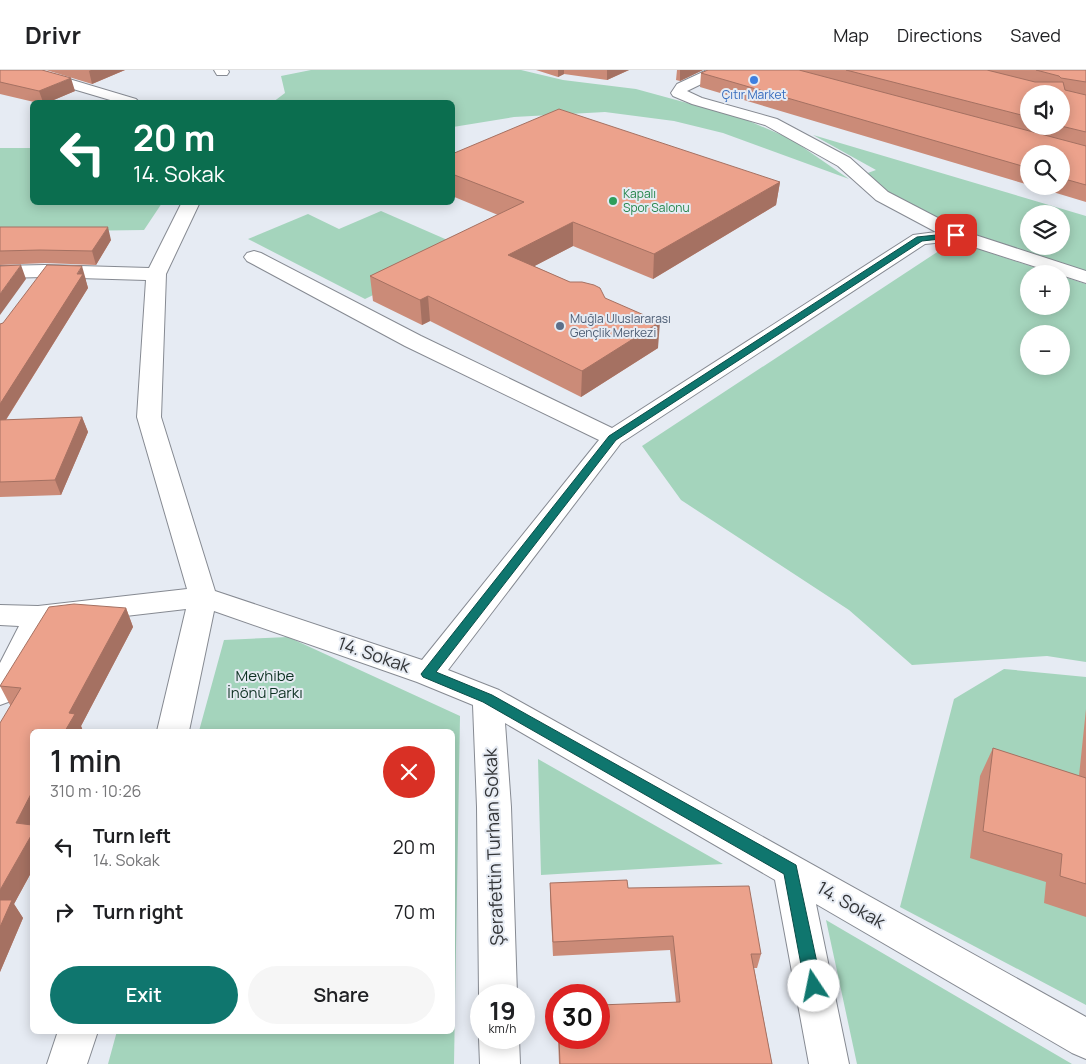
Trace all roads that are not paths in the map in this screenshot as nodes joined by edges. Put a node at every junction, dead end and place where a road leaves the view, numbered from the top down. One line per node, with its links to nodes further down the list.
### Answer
1 (719, 70): 5 (street)
2 (34, 71): 3 (street)
3 (125, 100)
4 (190, 205): 9 (street)
5 (956, 235): 10 (street); 12 (street)
6 (254, 257): 12 (street)
7 (45, 271): 8 (street); 9 (street); 11 (street)
8 (0, 272)
9 (156, 274): 13 (street)
10 (1086, 277)
11 (28, 294)
12 (613, 438): 16 (street)
13 (203, 597): 15 (street); 16 (street, 14. Sokak); 19 (street)
14 (0, 615): 15 (street)
15 (38, 616): 17 (street)
16 (428, 674): 18 (street, 14. Sokak)
17 (0, 693)
18 (488, 698): 20 (street, 14. Sokak); 21 (street, Şerafettin Turhan Sokak)
19 (173, 729)
20 (791, 870): 23 (street, 14. Sokak); 27 (street)
21 (498, 984)
22 (77, 1034): 25 (street)
23 (1086, 1039)
24 (499, 1049): 26 (street)
25 (68, 1064)
26 (500, 1064)
27 (828, 1064)

